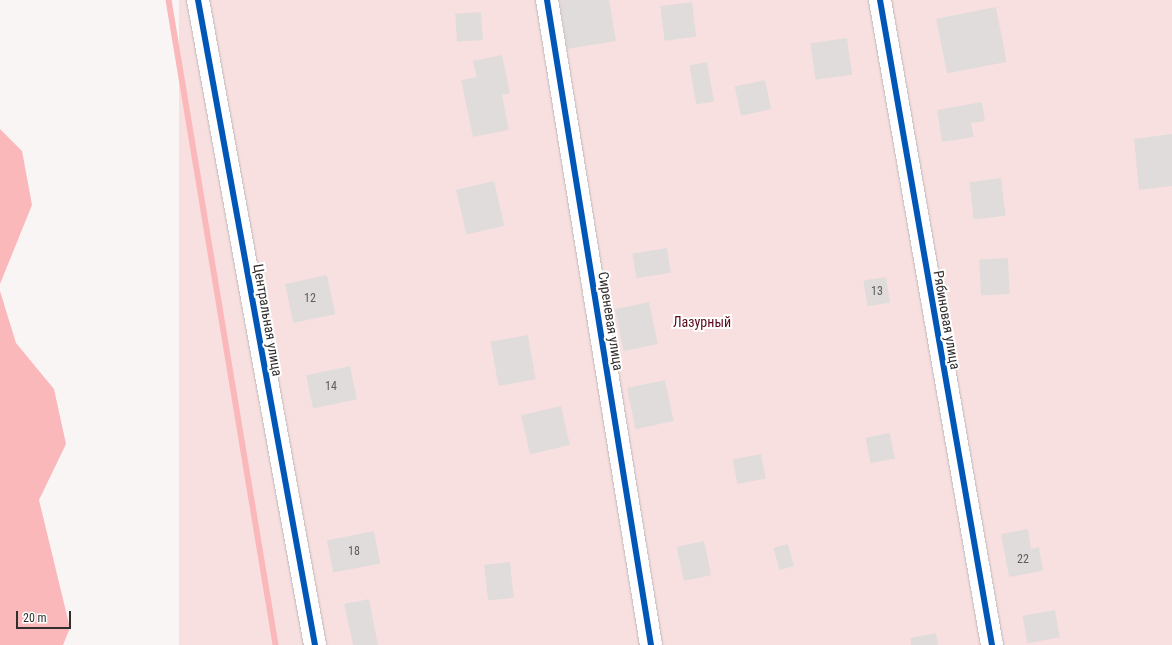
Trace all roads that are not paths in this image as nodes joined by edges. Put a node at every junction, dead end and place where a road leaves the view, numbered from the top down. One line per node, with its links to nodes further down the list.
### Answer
1 (198, 0): 4 (street, Центральная улица)
2 (547, 0): 5 (street, Сиреневая улица)
3 (880, 0): 6 (street, Рябиновая улица)
4 (315, 645)
5 (651, 645)
6 (992, 645)

